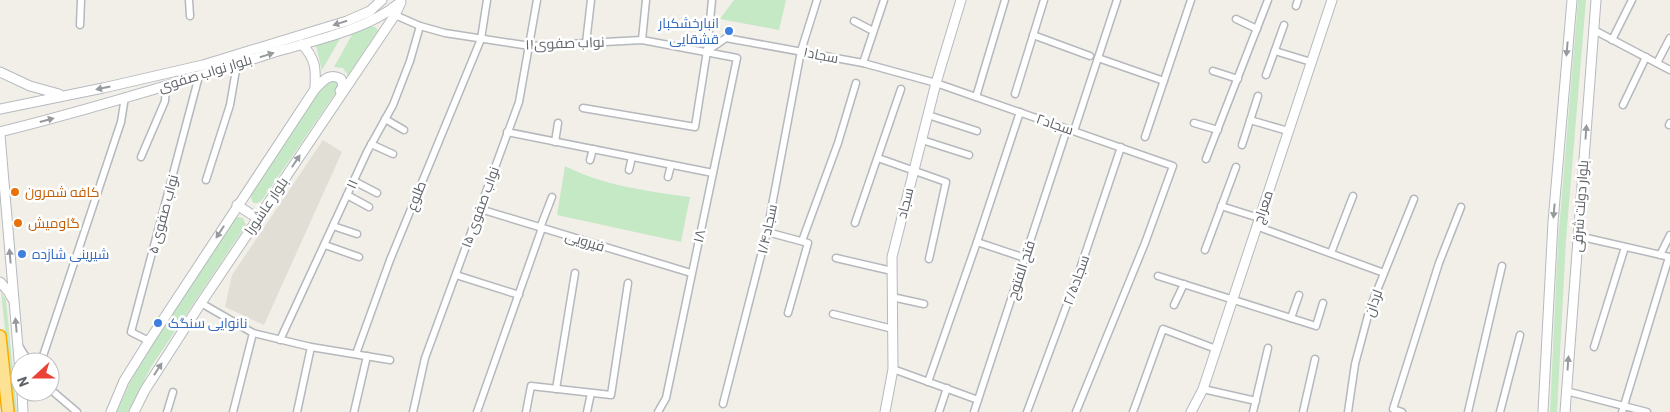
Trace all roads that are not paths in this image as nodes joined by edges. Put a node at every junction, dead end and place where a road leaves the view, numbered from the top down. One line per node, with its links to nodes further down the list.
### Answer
1 (81, 0): 26 (street)
2 (190, 0): 23 (street)
3 (382, 0): 56 (main road, بلوار نواب صفوی, one-way to 56)
4 (488, 0): 34 (street, طلوع)
5 (537, 0): 39 (street, نواب صفوی ۱۵)
6 (591, 0): 37 (street)
7 (646, 0): 35 (street)
8 (712, 0): 40 (street)
9 (817, 0): 41 (street, ۱/۴سجاد)
10 (884, 0): 31 (street)
11 (961, 0): 60 (main road, سجاد)
12 (1005, 0): 69 (street)
13 (1044, 0): 32 (street)
14 (1117, 0): 46 (street)
15 (1191, 0): 58 (street)
16 (1268, 0): 29 (street)
17 (1332, 0): 47 (main road, معراج)
18 (1572, 0): 221 (main road, بلوار دولت شرقی, one-way to 221)
19 (1596, 0): 30 (main road, بلوار دولت شرقی)
20 (1632, 0): 36 (street)
21 (402, 1): 22 (main road, بلوار عاشورا); 38 (main road, بلوار نواب صفوی)
22 (395, 15): 28 (street, ۱۱نواب صفوی); 70 (main road, بلوار عاشورا)
23 (190, 16)
24 (1236, 19): 29 (street)
25 (854, 21): 31 (street)
26 (80, 25)
27 (1284, 25): 42 (street)
28 (420, 26): 34 (street, ۱۱نواب صفوی); 76 (street, ۱۱)
29 (1257, 29): 57 (street)
30 (1594, 30): 36 (street); 129 (main road, بلوار دولت شرقی, one-way to 30)
31 (873, 31): 48 (street)
32 (1033, 35): 43 (street); 65 (street)
33 (1670, 38): 49 (street)
34 (480, 39): 39 (street, ۱۱نواب صفوی); 178 (street, طلوع)
35 (642, 40): 37 (street, ۱۱نواب صفوی); 40 (street, ۱۱نواب صفوی)
36 (1612, 40): 44 (street)
37 (586, 43): 39 (street, ۱۱نواب صفوی)
38 (302, 44): 50 (main road, بلوار نواب صفوی, one-way to 38); 63 (main road)
39 (530, 46): 86 (street, نواب صفوی ۱۵)
40 (707, 51): 41 (street, ۱سجاد); 45 (street, ۱۱نواب صفوی); 72 (street)
41 (801, 51): 48 (street, ۱سجاد); 126 (street, ۱/۴سجاد)
42 (1275, 51): 47 (street); 54 (street)
43 (1090, 56)
44 (1646, 57): 49 (street); 71 (street)
45 (737, 58): 106 (street, ۱۸)
46 (1098, 58): 58 (street); 84 (street)
47 (1311, 62): 85 (main road, معراج)
48 (863, 63): 60 (street, ۱سجاد)
49 (1657, 63): 51 (street)
50 (237, 64): 55 (main road, بلوار نواب صفوی); 108 (street)
51 (1670, 70)
52 (1213, 71): 57 (street)
53 (0, 72): 66 (main road)
54 (1266, 75)
55 (199, 76): 61 (main road, بلوار نواب صفوی); 169 (street, نواب صفوی ۵)
56 (150, 78): 62 (main road); 66 (main road, بلوار نواب صفوی, one-way to 66)
57 (1238, 79): 83 (street)
58 (1164, 81): 88 (street)
59 (856, 83): 130 (street)
60 (936, 83): 69 (street, ۲سجاد); 75 (main road, سجاد)
61 (166, 85): 62 (main road, بلوار نواب صفوی); 97 (street)
62 (153, 89): 68 (main road, بلوار نواب صفوی)
63 (315, 89): 70 (main road); 116 (main road, بلوار عاشورا)
64 (901, 89): 99 (street)
65 (1014, 94)
66 (64, 95): 73 (main road, بلوار نواب صفوی)
67 (1258, 96): 77 (street)
68 (125, 97): 87 (main road, بلوار نواب صفوی, one-way to 68); 177 (street)
69 (976, 97): 74 (street, ۲سجاد)
70 (337, 101): 121 (main road, بلوار عاشورا, one-way to 70)
71 (1623, 105)
72 (583, 108)
73 (0, 110)
74 (1020, 112): 80 (street, ۲سجاد); 131 (street)
75 (928, 115): 82 (street); 89 (main road, سجاد)
76 (385, 119): 81 (street); 91 (street, ۱۱)
77 (1250, 120): 85 (street); 92 (street)
78 (558, 123): 90 (street)
79 (1194, 123): 83 (street)
80 (1067, 129): 84 (street, ۲سجاد); 140 (street, فتح الفتوح)
81 (404, 130)
82 (977, 130)
83 (1218, 130): 100 (street)
84 (1074, 131): 93 (street, ۲سجاد)
85 (1288, 131): 122 (main road, معراج)
86 (508, 132): 90 (street); 120 (street, نواب صفوی ۱۵)
87 (0, 134): 110 (main road)
88 (1145, 137)
89 (922, 140): 96 (street); 105 (main road, سجاد)
90 (555, 142): 94 (street)
91 (371, 144): 95 (street); 109 (street, ۱۱)
92 (1242, 145)
93 (1121, 147): 211 (street, ۲/۵سجاد); 212 (street, ۲سجاد)
94 (593, 150): 98 (street); 101 (street)
95 (393, 154)
96 (969, 155)
97 (141, 157)
98 (632, 157): 102 (street); 104 (street)
99 (878, 158): 105 (street); 123 (street)
100 (1206, 159)
101 (590, 160)
102 (671, 165): 106 (street); 107 (street)
103 (1236, 166): 117 (street)
104 (629, 170)
105 (914, 171): 141 (street); 143 (main road, سجاد)
106 (714, 174): 146 (street, ۱۸)
107 (668, 178)
108 (206, 180)
109 (354, 181): 111 (street); 112 (street, ۱۱)
110 (2, 183): 159 (main road, one-way to 110)
111 (377, 194)
112 (347, 195): 118 (street); 124 (street, ۱۱)
113 (1353, 196): 135 (street)
114 (552, 198): 125 (street)
115 (1414, 198): 145 (street, لردان)
116 (237, 205): 121 (main road); 169 (main road, بلوار عاشورا, one-way to 169)
117 (1221, 206): 122 (street); 134 (street)
118 (369, 207)
119 (1461, 207): 218 (street)
120 (480, 209): 125 (street, فیرویی); 147 (street, نواب صفوی ۱۵)
121 (257, 218): 156 (main road, بلوار عاشورا)
122 (1258, 222): 135 (street); 155 (main road, معراج)
123 (855, 223)
124 (334, 226): 127 (street); 132 (street, ۱۱)
125 (541, 228): 146 (street, فیرویی); 153 (street)
126 (767, 232): 130 (street); 193 (street, ۱/۴سجاد)
127 (357, 234)
128 (1670, 235): 136 (street)
129 (1578, 236): 133 (street); 187 (main road, بلوار دولت شرقی, one-way to 129)
130 (805, 242): 161 (street)
131 (977, 242): 140 (street); 183 (street)
132 (325, 245): 137 (street); 168 (street, ۱۱)
133 (1625, 247): 136 (street); 171 (street)
134 (1205, 250)
135 (1331, 253): 145 (street)
136 (1660, 255): 138 (street)
137 (359, 257)
138 (1670, 257): 194 (street)
139 (836, 258): 143 (street)
140 (1024, 258): 191 (street, فتح الفتوح)
141 (929, 260)
142 (1502, 266): 219 (street)
143 (892, 271): 154 (main road, سجاد)
144 (575, 273): 185 (street)
145 (1384, 273): 217 (street, لردان)
146 (691, 274): 207 (street, ۱۸)
147 (456, 275): 153 (street); 203 (street, نواب صفوی ۱۵)
148 (1158, 276): 151 (street)
149 (0, 282): 159 (main road)
150 (628, 283): 189 (street)
151 (1184, 284): 155 (street); 160 (street)
152 (1299, 294): 163 (street)
153 (518, 295): 204 (street)
154 (892, 297): 158 (street); 164 (main road, سجاد)
155 (1232, 300): 163 (street); 174 (main road, معراج)
156 (200, 303): 165 (street); 198 (main road, بلوار عاشورا, one-way to 156)
157 (1324, 303): 163 (street)
158 (924, 304)
159 (14, 305): 170 (main road, one-way to 159)
160 (1174, 305)
161 (788, 314)
162 (833, 314): 164 (street)
163 (1291, 318)
164 (892, 329): 182 (main road, سجاد)
165 (253, 333): 168 (street); 200 (street)
166 (1520, 335): 220 (street)
167 (0, 336): 195 (highway)
168 (280, 340): 172 (street)
169 (149, 341): 197 (main road, بلوار عاشورا)
170 (18, 345): 175 (main road); 176 (street)
171 (1594, 347)
172 (311, 348): 178 (street); 201 (street)
173 (1268, 348): 192 (street)
174 (1216, 349): 186 (main road, معراج); 213 (street)
175 (19, 352)
176 (23, 352)
177 (44, 352)
178 (356, 354): 179 (street)
179 (367, 356): 181 (street); 202 (street)
180 (1315, 359): 216 (street)
181 (390, 360)
182 (893, 369): 183 (street); 208 (main road, سجاد)
183 (928, 382): 184 (street)
184 (947, 388): 191 (street); 209 (street)
185 (556, 389): 189 (street); 205 (street)
186 (1203, 389): 192 (street); 214 (main road, معراج)
187 (1566, 391): 194 (street); 222 (main road, بلوار دولت شرقی)
188 (173, 392): 199 (street)
189 (591, 393): 206 (street)
190 (60, 398): 196 (street)
191 (978, 400): 210 (street, فتح الفتوح)
192 (1256, 401): 215 (street)
193 (723, 404)
194 (1623, 409): 223 (street)
195 (8, 412)
196 (77, 412)
197 (111, 412)
198 (134, 412)
199 (167, 412)
200 (233, 412)
201 (297, 412)
202 (354, 412)
203 (413, 412)
204 (477, 412)
205 (526, 412)
206 (587, 412)
207 (658, 412)
208 (886, 412)
209 (939, 412)
210 (974, 412)
211 (1027, 412)
212 (1076, 412)
213 (1133, 412)
214 (1191, 412)
215 (1254, 412)
216 (1304, 412)
217 (1348, 412)
218 (1402, 412)
219 (1468, 412)
220 (1500, 412)
221 (1543, 412)
222 (1565, 412)
223 (1647, 412)

